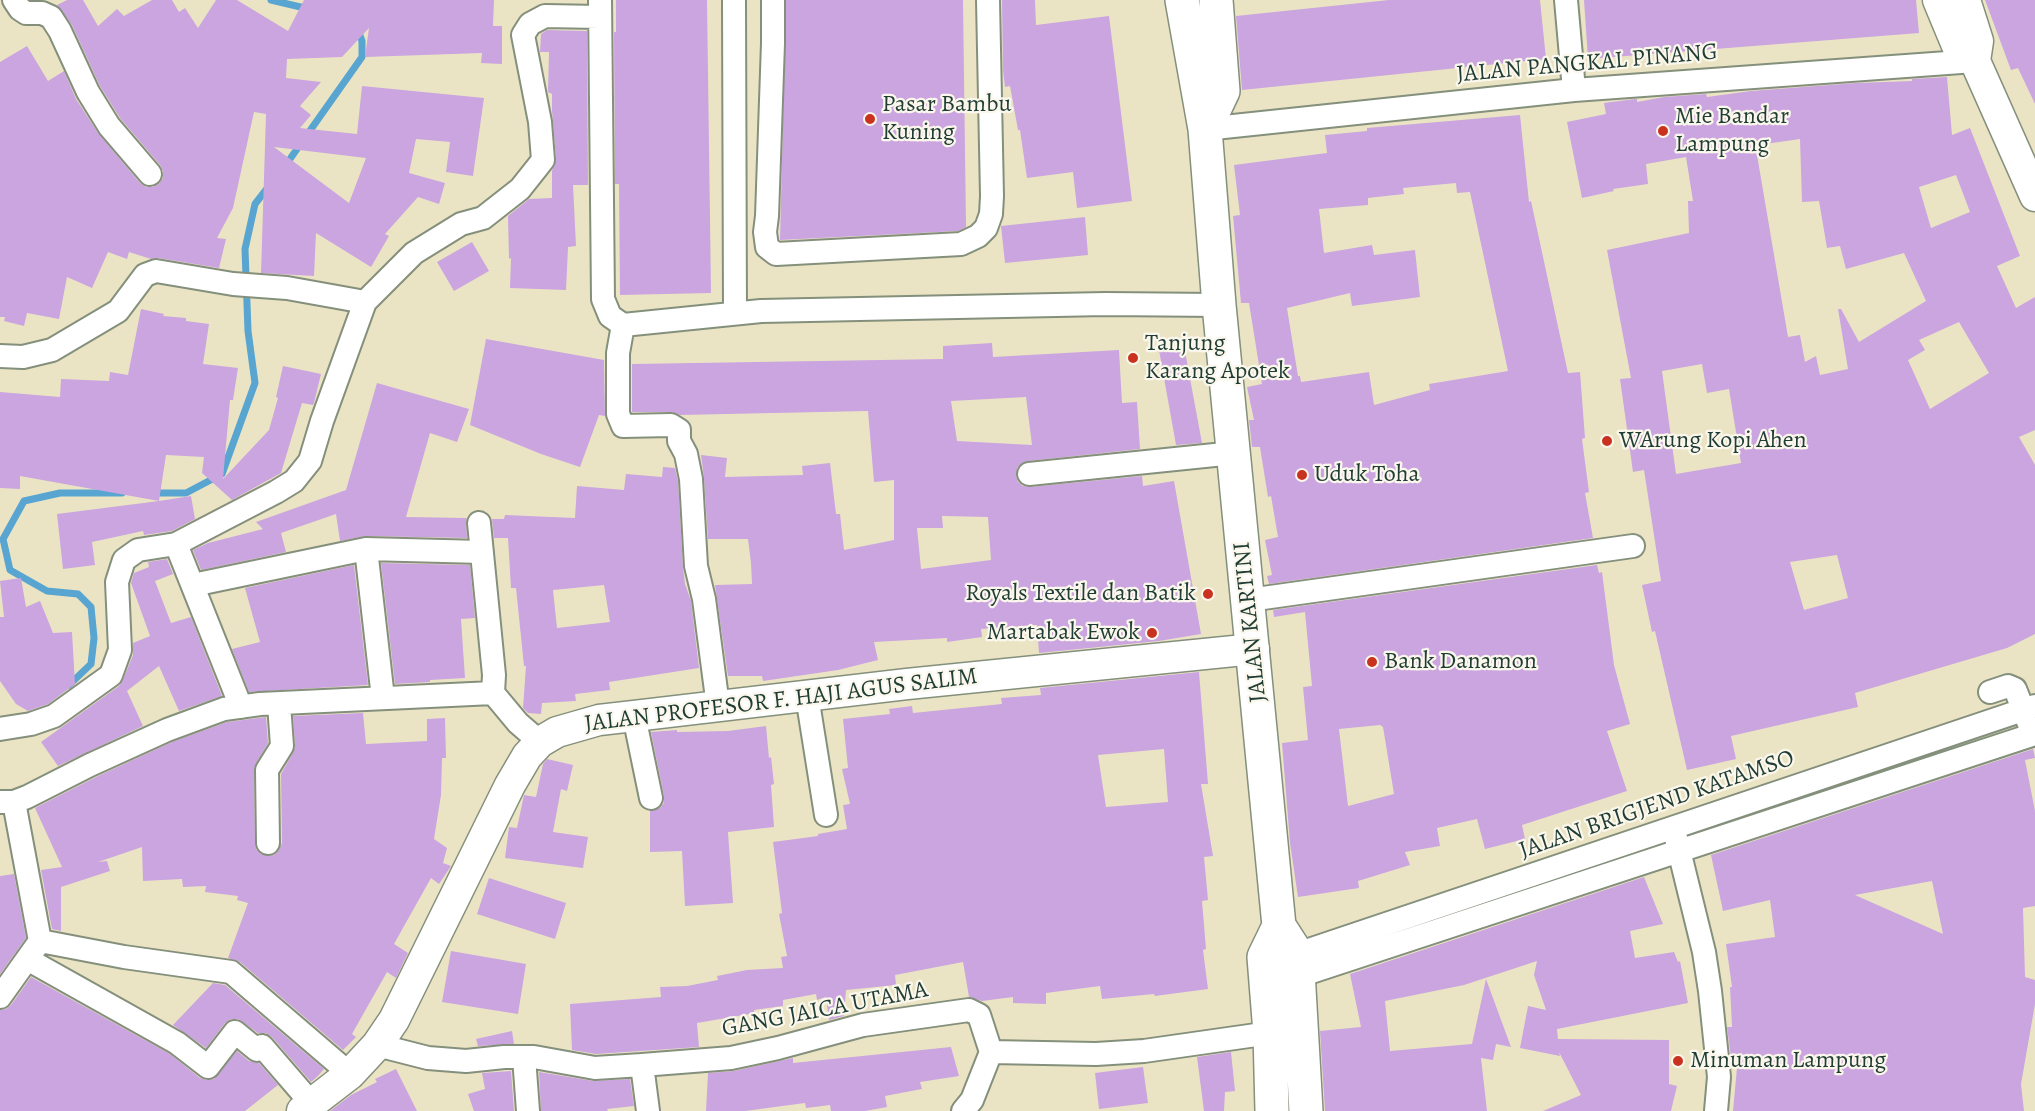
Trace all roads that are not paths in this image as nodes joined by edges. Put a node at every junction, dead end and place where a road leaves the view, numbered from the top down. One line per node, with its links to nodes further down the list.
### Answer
1 (14, 0): 14 (street)
2 (734, 0): 18 (street)
3 (773, 0): 4 (street)
4 (988, 0)
5 (1182, 0): 13 (highway, JALAN KARTINI)
6 (1216, 0): 13 (highway, JALAN KARTINI)
7 (1566, 0): 12 (street)
8 (1938, 0): 11 (main road)
9 (1965, 0): 11 (main road)
10 (600, 8): 16 (street); 19 (street)
11 (1975, 61): 12 (street, JALAN PANGKAL PINANG); 15 (main road)
12 (1574, 90): 13 (street, JALAN PANGKAL PINANG)
13 (1205, 129): 17 (highway, JALAN KARTINI)
14 (150, 174)
15 (2035, 196)
16 (365, 302): 20 (street); 24 (street)
17 (1219, 305): 18 (street); 21 (highway, JALAN KARTINI)
18 (735, 312): 19 (street)
19 (623, 325): 36 (street)
20 (0, 356)
21 (1234, 453): 22 (street); 29 (highway, JALAN KARTINI)
22 (1029, 474)
23 (479, 523): 27 (street)
24 (176, 544): 28 (street); 40 (street)
25 (1633, 546): 29 (street)
26 (366, 549): 27 (street); 28 (street); 34 (street)
27 (482, 552): 32 (street)
28 (193, 585): 37 (street)
29 (1249, 600): 30 (highway, JALAN KARTINI)
30 (1254, 649): 33 (main road, JALAN PROFESOR F. HAJI AGUS SALIM); 50 (highway, JALAN KARTINI)
31 (1990, 692): 38 (street)
32 (493, 693): 34 (street); 42 (street)
33 (807, 696): 36 (main road, JALAN PROFESOR F. HAJI AGUS SALIM); 45 (street)
34 (383, 698): 35 (street)
35 (279, 704): 37 (street); 47 (street)
36 (718, 706): 39 (main road, JALAN PROFESOR F. HAJI AGUS SALIM)
37 (242, 707): 44 (street)
38 (2030, 708): 41 (street); 46 (street, JALAN BRIGJEND KATAMSO)
39 (634, 716): 42 (main road, JALAN PROFESOR F. HAJI AGUS SALIM); 43 (street)
40 (0, 729)
41 (2034, 734): 48 (street, JALAN BRIGJEND KATAMSO)
42 (540, 742): 55 (main road, JALAN PROFESOR F. HAJI AGUS SALIM)
43 (651, 798)
44 (7, 802): 51 (street)
45 (826, 815)
46 (1674, 827): 48 (street); 49 (street, JALAN BRIGJEND KATAMSO)
47 (268, 843)
48 (1679, 851): 49 (street, JALAN BRIGJEND KATAMSO); 66 (street)
49 (1481, 904): 52 (street, JALAN BRIGJEND KATAMSO)
50 (1279, 926): 52 (highway); 54 (highway)
51 (34, 950): 53 (street); 59 (street); 60 (street)
52 (1298, 965): 65 (highway)
53 (0, 997)
54 (1270, 1033): 56 (street); 64 (highway)
55 (378, 1045): 57 (street, GANG JAICA UTAMA); 59 (main road, JALAN PROFESOR F. HAJI AGUS SALIM)
56 (991, 1052): 58 (street, GANG JAICA UTAMA); 63 (street)
57 (525, 1057): 58 (street, GANG JAICA UTAMA); 61 (street)
58 (642, 1065): 62 (street)
59 (350, 1074): 60 (main road, JALAN PROFESOR F. HAJI AGUS SALIM)
60 (309, 1108)
61 (528, 1111)
62 (648, 1111)
63 (963, 1111)
64 (1272, 1111)
65 (1306, 1111)
66 (1716, 1111)

